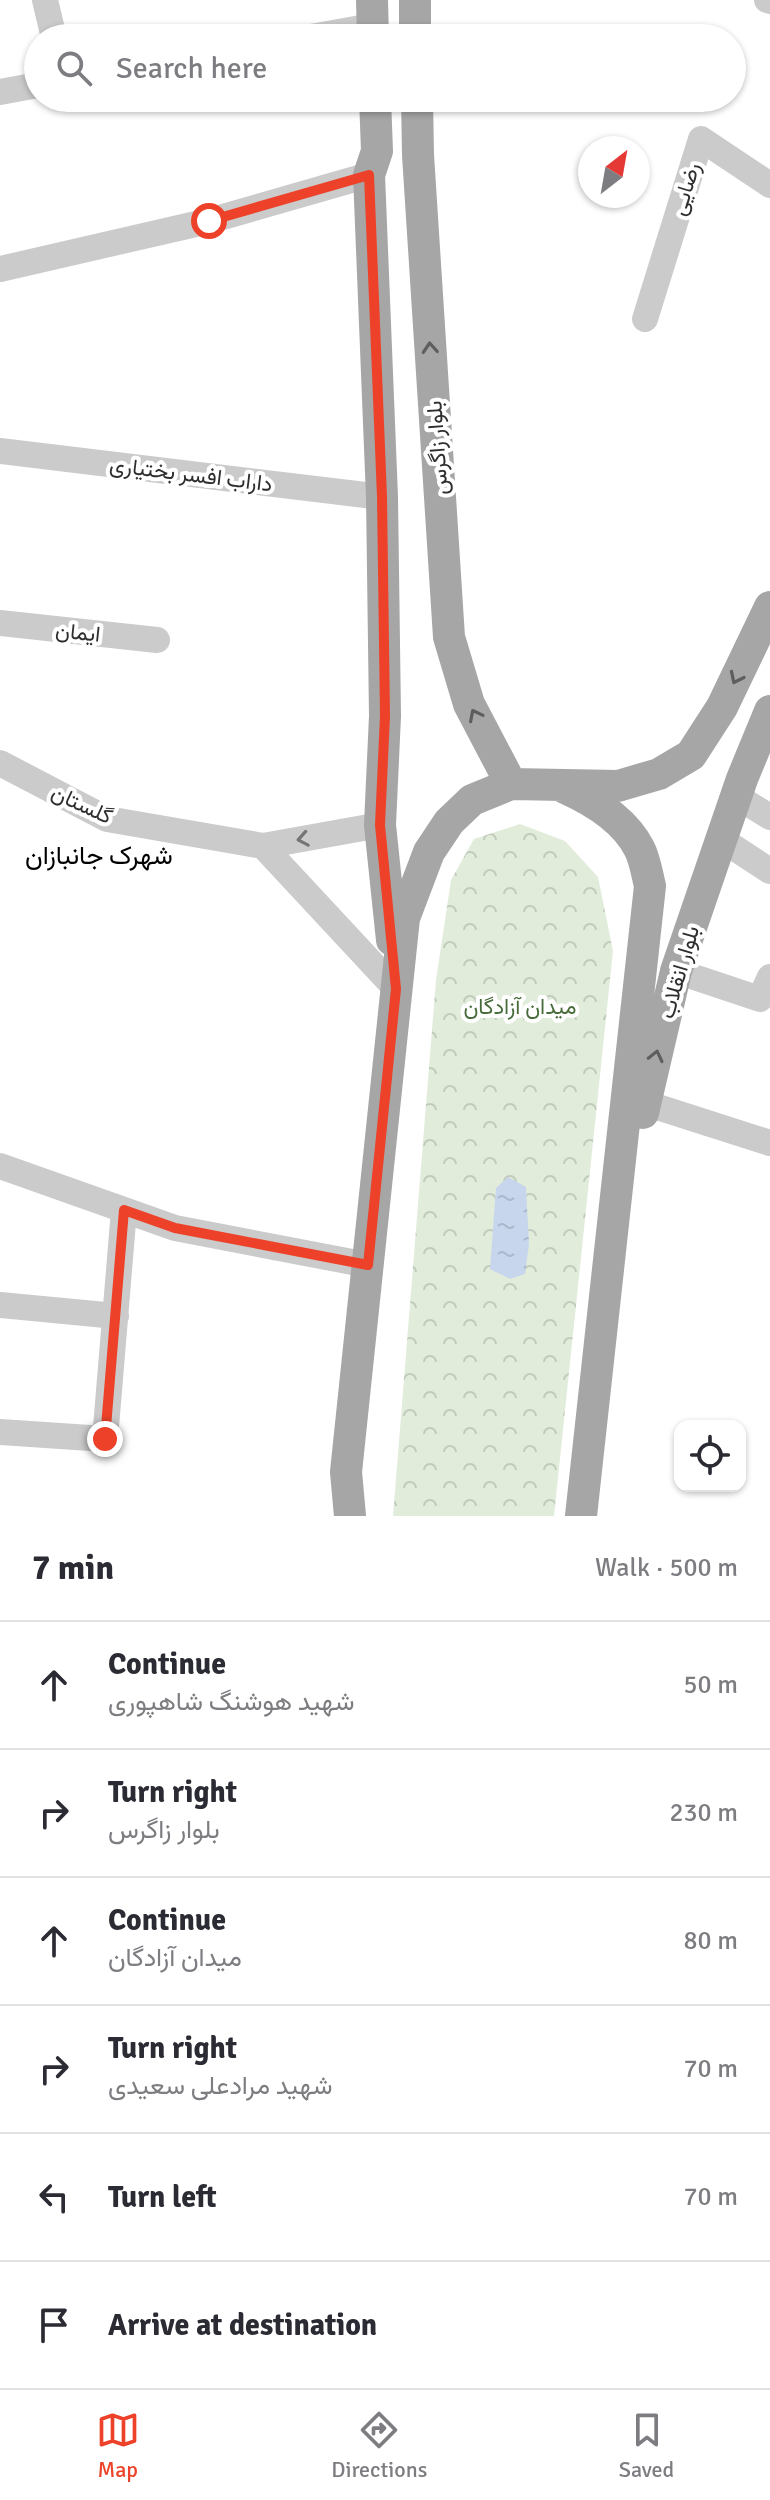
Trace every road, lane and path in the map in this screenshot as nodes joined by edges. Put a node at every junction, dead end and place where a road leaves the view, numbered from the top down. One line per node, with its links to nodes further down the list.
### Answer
1 (45, 0): 3 (street)
2 (415, 0): 4 (main road)
3 (51, 24)
4 (415, 24)
5 (24, 88): 6 (street)
6 (0, 92)
7 (376, 112): 9 (main road)
8 (417, 112): 21 (main road, بلوار زاگرس, one-way to 8)
9 (369, 175): 11 (street); 14 (main road)
10 (770, 185): 12 (street, رضایی)
11 (0, 269)
12 (645, 319)
13 (0, 451): 14 (street, داراب افسر بختیاری)
14 (382, 497): 25 (main road)
15 (770, 607): 20 (main road, one-way to 20)
16 (0, 623): 17 (street, ایمان)
17 (157, 640)
18 (770, 711): 22 (main road, بلوار انقلاب)
19 (0, 763): 27 (street, گلستان)
20 (555, 783): 21 (main road); 36 (main road)
21 (511, 784): 31 (main road)
22 (739, 787): 23 (street); 24 (street); 26 (main road, بلوار انقلاب)
23 (770, 797)
24 (770, 817)
25 (380, 825): 27 (street, گلستان, one-way to 27); 31 (main road)
26 (721, 839): 28 (street); 29 (main road, بلوار انقلاب)
27 (263, 846): 31 (street)
28 (769, 867)
29 (676, 971): 30 (street); 32 (main road, بلوار انقلاب, one-way to 29)
30 (770, 977)
31 (396, 989): 37 (main road)
32 (645, 1103): 33 (street); 36 (main road, بلوار انقلاب)
33 (770, 1143)
34 (0, 1166): 35 (street)
35 (124, 1210): 37 (street); 39 (street)
36 (612, 1240): 44 (main road)
37 (368, 1265): 41 (main road)
38 (0, 1305): 39 (street)
39 (116, 1316): 40 (street)
40 (0, 1432)
41 (346, 1472): 42 (main road); 43 (main road)
42 (327, 1516)
43 (350, 1516)
44 (581, 1516)

